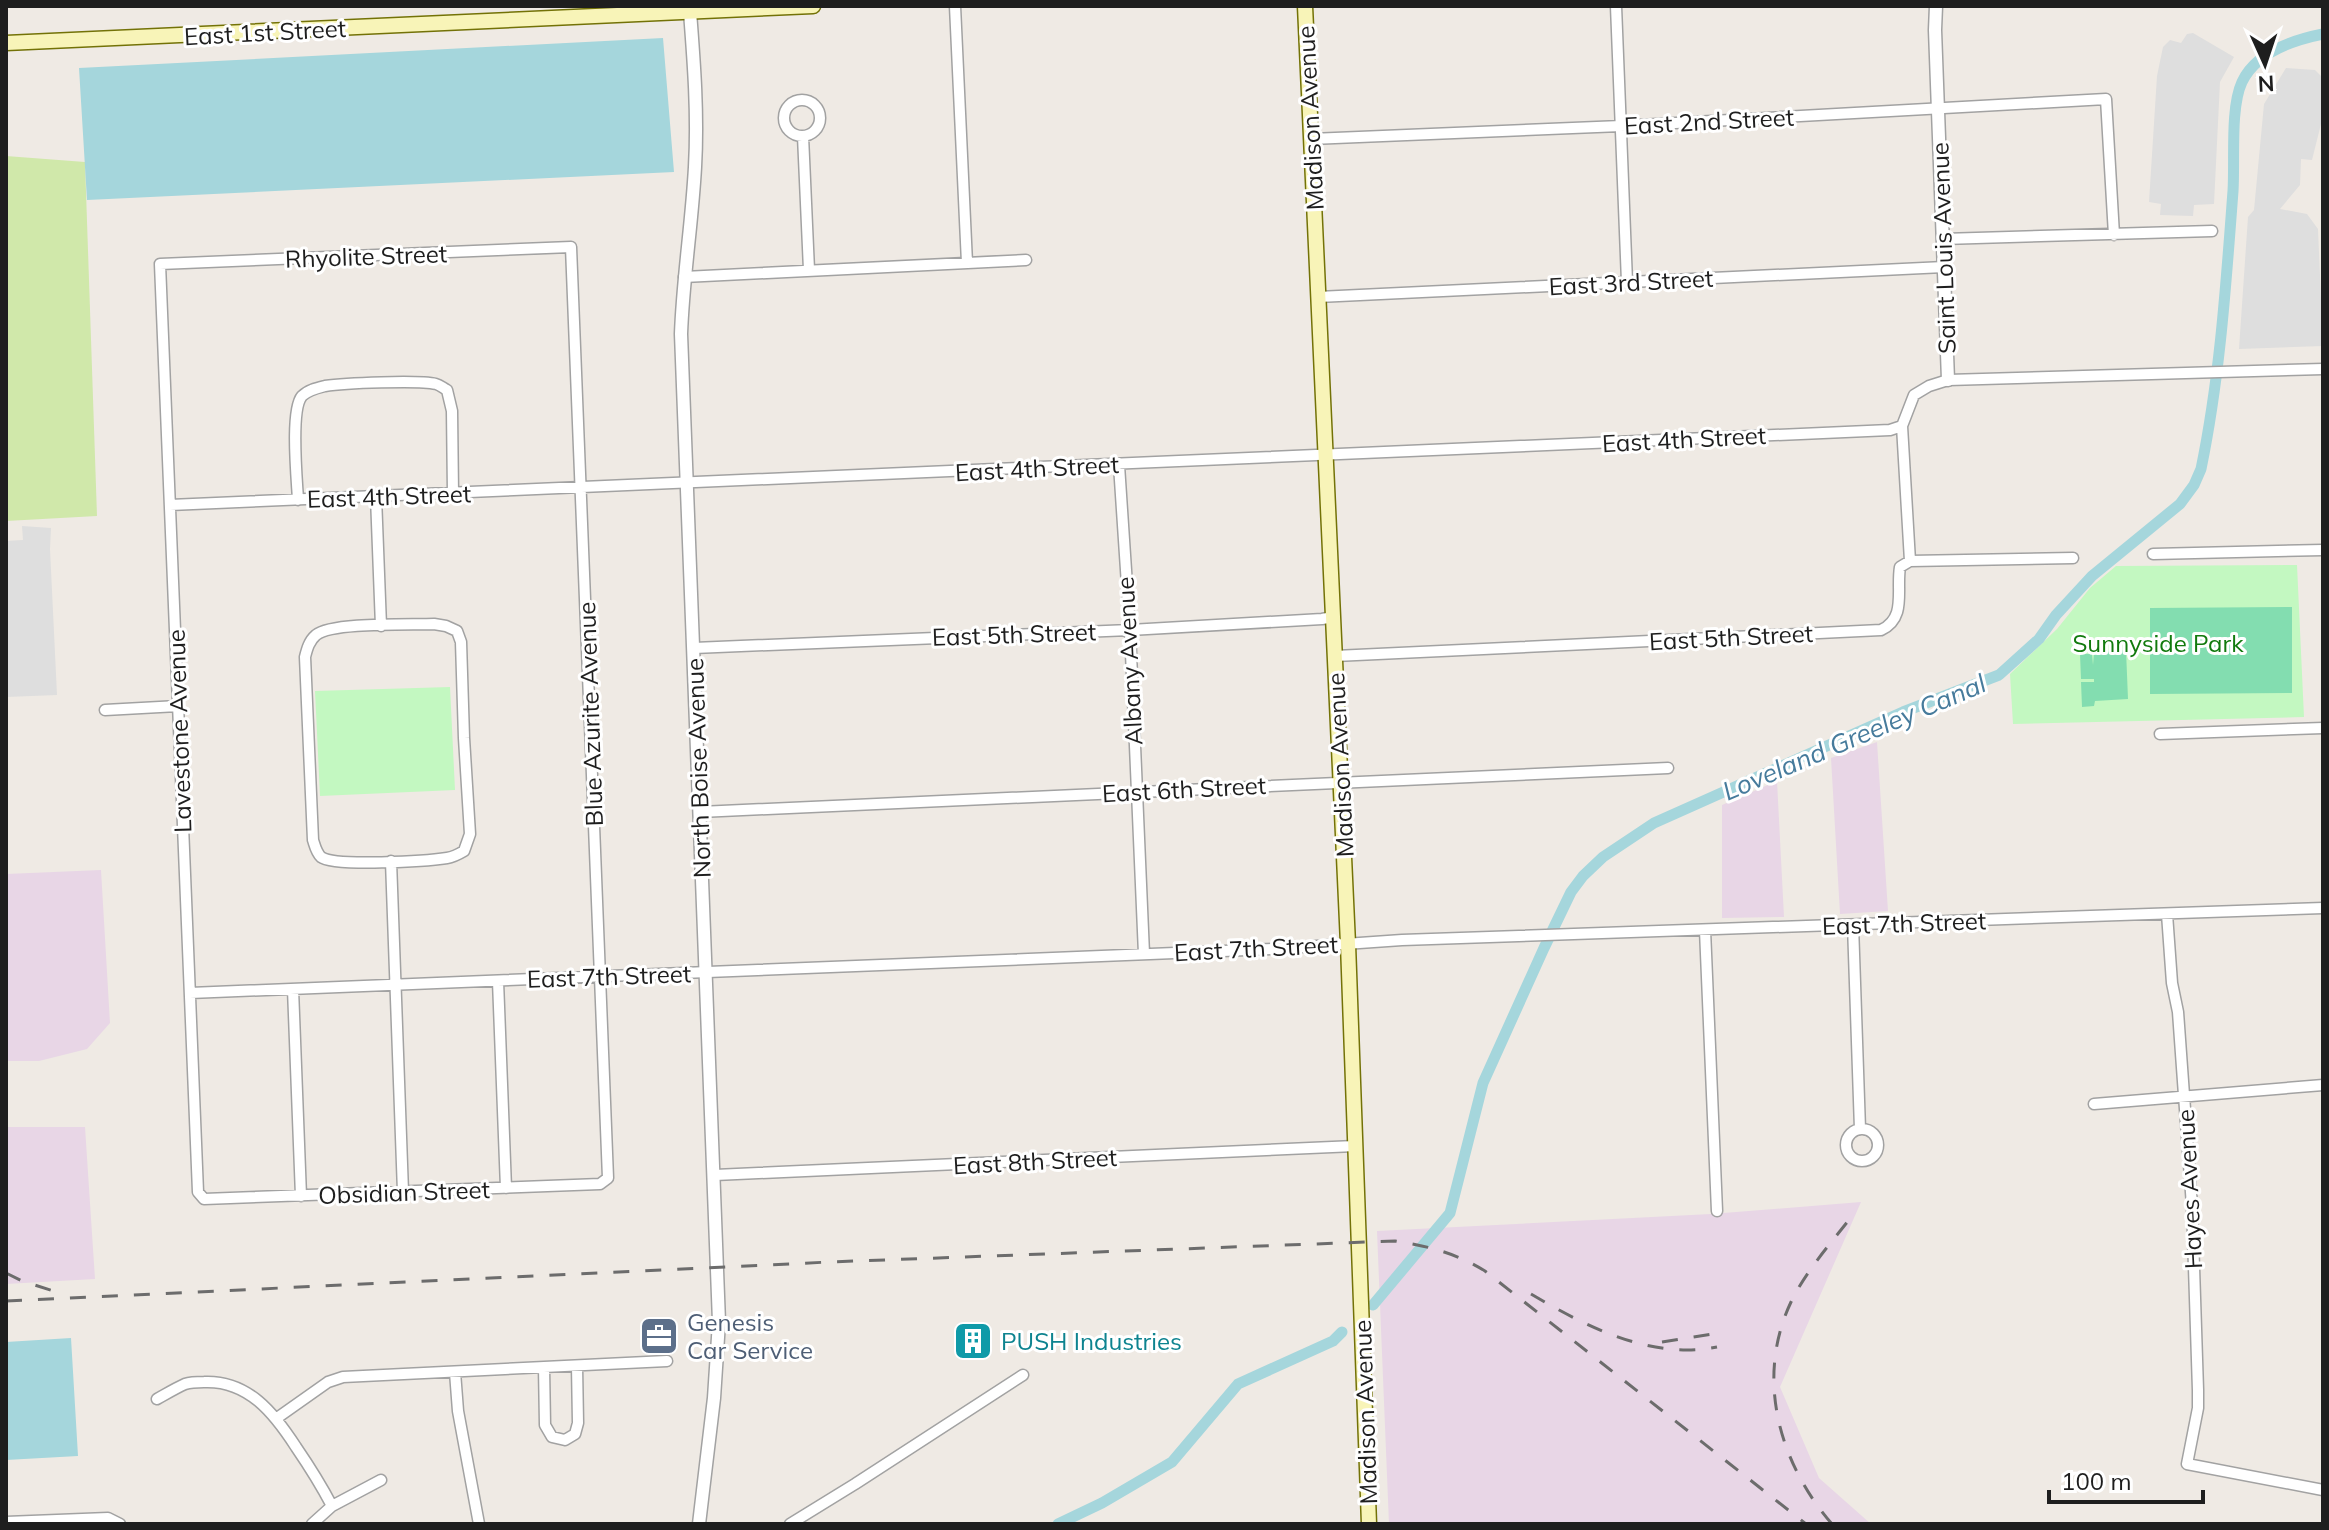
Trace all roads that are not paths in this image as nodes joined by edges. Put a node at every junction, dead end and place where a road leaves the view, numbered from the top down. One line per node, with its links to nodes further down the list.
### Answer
1 (813, 6): 6 (main road, East 1st Street)
2 (955, 6): 17 (street)
3 (1305, 6): 11 (main road, Madison Avenue)
4 (1616, 6): 9 (street)
5 (1936, 6): 8 (street, Saint Louis Avenue)
6 (690, 9): 7 (main road, East 1st Street); 21 (street, North Boise Avenue)
7 (6, 43)
8 (1938, 108): 9 (street, East 2nd Street); 13 (street, East 2nd Street); 14 (street, Saint Louis Avenue)
9 (1621, 126): 11 (street, East 2nd Street); 22 (street)
10 (803, 136): 20 (street)
11 (1311, 139): 23 (main road, Madison Avenue)
12 (2212, 231): 13 (street)
13 (2114, 235): 14 (street)
14 (1943, 239): 19 (street, Saint Louis Avenue)
15 (571, 247): 18 (street, Rhyolite Street); 30 (street, Blue Azurite Avenue)
16 (1026, 260): 17 (street)
17 (967, 263): 20 (street)
18 (160, 264): 34 (street, Lavestone Avenue)
19 (1944, 267): 22 (street, East 3rd Street); 25 (street, Saint Louis Avenue)
20 (809, 270): 21 (street)
21 (684, 277): 29 (street, North Boise Avenue)
22 (1627, 282): 23 (street, East 3rd Street)
23 (1318, 297): 27 (main road, Madison Avenue)
24 (2323, 369): 25 (street)
25 (1948, 380): 26 (street, Saint Louis Avenue)
26 (1902, 426): 27 (street, East 4th Street); 38 (street)
27 (1326, 456): 28 (street, East 4th Street); 39 (main road, Madison Avenue)
28 (1119, 465): 29 (street, East 4th Street); 41 (street, Albany Avenue)
29 (687, 483): 30 (street, East 4th Street); 42 (street, North Boise Avenue)
30 (581, 489): 31 (street, East 4th Street); 60 (street, Blue Azurite Avenue)
31 (453, 494): 32 (street, East 4th Street); 33 (street)
32 (376, 497): 33 (street, East 4th Street); 40 (street)
33 (298, 500): 34 (street, East 4th Street)
34 (170, 505): 44 (street, Lavestone Avenue)
35 (2323, 550): 36 (street)
36 (2153, 554)
37 (2073, 558): 38 (street)
38 (1910, 561): 43 (street, East 5th Street)
39 (1333, 617): 41 (street, East 5th Street); 43 (main road, Madison Avenue)
40 (381, 626): 52 (street); 52 (street)
41 (1130, 630): 42 (street, East 5th Street); 50 (street, Albany Avenue)
42 (694, 648): 51 (street, North Boise Avenue)
43 (1335, 656): 49 (main road, Madison Avenue)
44 (178, 706): 45 (street); 64 (street, Lavestone Avenue)
45 (105, 710)
46 (2323, 728): 47 (street)
47 (2160, 734)
48 (1668, 768): 49 (street, East 6th Street)
49 (1341, 782): 50 (street, East 6th Street); 57 (main road, Madison Avenue)
50 (1136, 791): 51 (street, East 6th Street); 58 (street, Albany Avenue)
51 (700, 812): 59 (street, North Boise Avenue)
52 (391, 861): 62 (street)
53 (2323, 908): 54 (street, East 7th Street)
54 (2167, 914): 55 (street, East 7th Street); 66 (street, Hayes Avenue)
55 (1853, 925): 56 (street, East 7th Street); 68 (street)
56 (1705, 930): 57 (street, East 7th Street); 76 (street)
57 (1348, 944): 58 (street, East 7th Street); 69 (main road, Madison Avenue)
58 (1144, 954): 59 (street, East 7th Street)
59 (706, 972): 60 (street, East 7th Street); 70 (street, North Boise Avenue)
60 (600, 976): 61 (street, East 7th Street); 71 (street, Blue Azurite Avenue)
61 (498, 981): 62 (street, East 7th Street); 72 (street)
62 (395, 985): 63 (street, East 7th Street); 73 (street)
63 (293, 989): 64 (street, East 7th Street); 74 (street)
64 (190, 993): 75 (street, Lavestone Avenue)
65 (2323, 1085): 66 (street)
66 (2185, 1097): 67 (street); 85 (street, Hayes Avenue)
67 (2094, 1104)
68 (1860, 1129)
69 (1355, 1146): 70 (street, East 8th Street); 93 (main road, Madison Avenue)
70 (715, 1175): 91 (street, North Boise Avenue)
71 (606, 1181): 72 (street, Obsidian Street)
72 (506, 1188): 73 (street, Obsidian Street)
73 (403, 1192): 74 (street, Obsidian Street)
74 (301, 1196): 75 (street, Obsidian Street)
75 (201, 1197)
76 (1717, 1211)
77 (667, 1361): 78 (street)
78 (577, 1366): 79 (street); 79 (street)
79 (544, 1367): 80 (street)
80 (455, 1372): 83 (street); 90 (street)
81 (1023, 1375): 92 (street)
82 (157, 1399): 83 (street)
83 (277, 1418): 86 (street)
84 (381, 1480): 86 (street)
85 (2323, 1490)
86 (332, 1506): 89 (street)
87 (6, 1522): 88 (street)
88 (120, 1524)
89 (312, 1524)
90 (479, 1524)
91 (699, 1524)
92 (790, 1524)
93 (1369, 1524)

